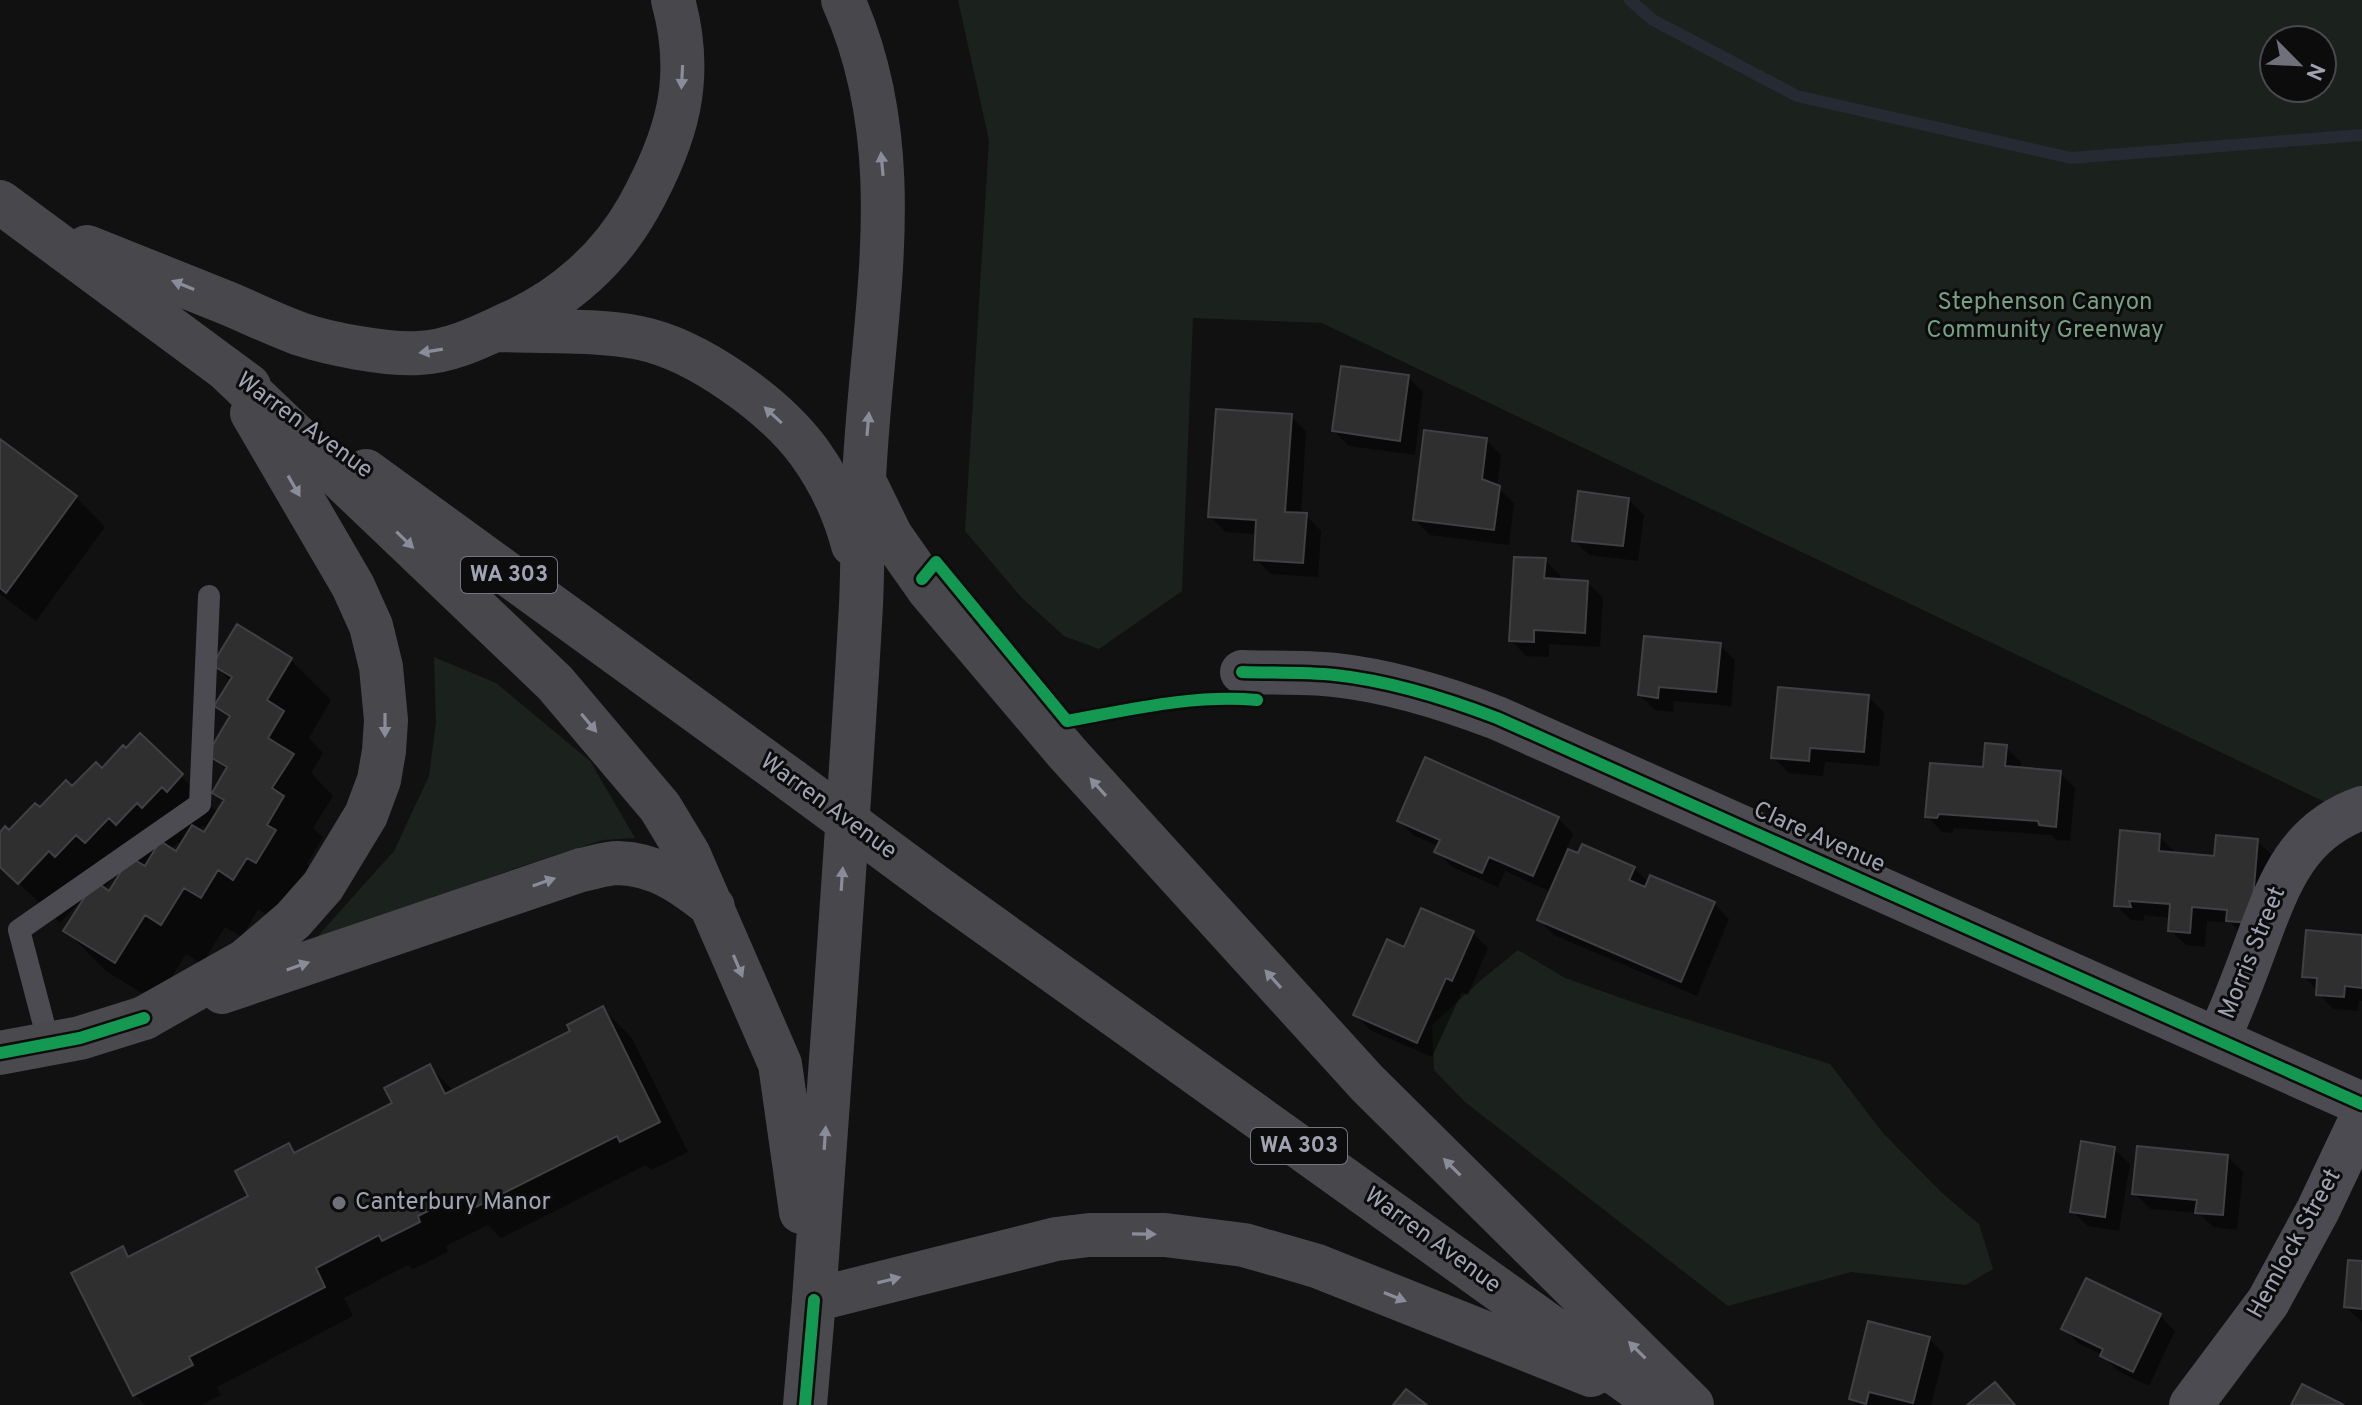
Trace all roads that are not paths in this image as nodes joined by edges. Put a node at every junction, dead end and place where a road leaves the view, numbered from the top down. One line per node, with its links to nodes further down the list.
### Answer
1 (673, 0): 4 (main road, one-way to 4)
2 (843, 0): 6 (main road, one-way to 2)
3 (15, 213): 4 (main road, one-way to 3); 5 (main road, Warren Avenue / WA 303)
4 (496, 330): 7 (main road, one-way to 4)
5 (227, 370): 11 (main road, one-way to 11); 12 (main road, one-way to 12); 19 (main road, Warren Avenue / WA 303, bridge)
6 (864, 478): 7 (main road); 19 (main road, one-way to 6)
7 (862, 579): 18 (main road, one-way to 7)
8 (209, 596): 14 (lane)
9 (1242, 672): 13 (street, Clare Avenue)
10 (2362, 808): 13 (street, Morris Street)
11 (713, 907): 12 (main road, one-way to 11); 18 (main road, one-way to 18)
12 (144, 1018): 14 (street)
13 (2218, 1039): 16 (street, Clare Avenue)
14 (49, 1044): 15 (street)
15 (0, 1053)
16 (2362, 1104)
17 (2362, 1117): 21 (street, Hemlock Street)
18 (814, 1300): 19 (main road, one-way to 19); 20 (street)
19 (1669, 1404)
20 (805, 1405)
21 (2191, 1405)

